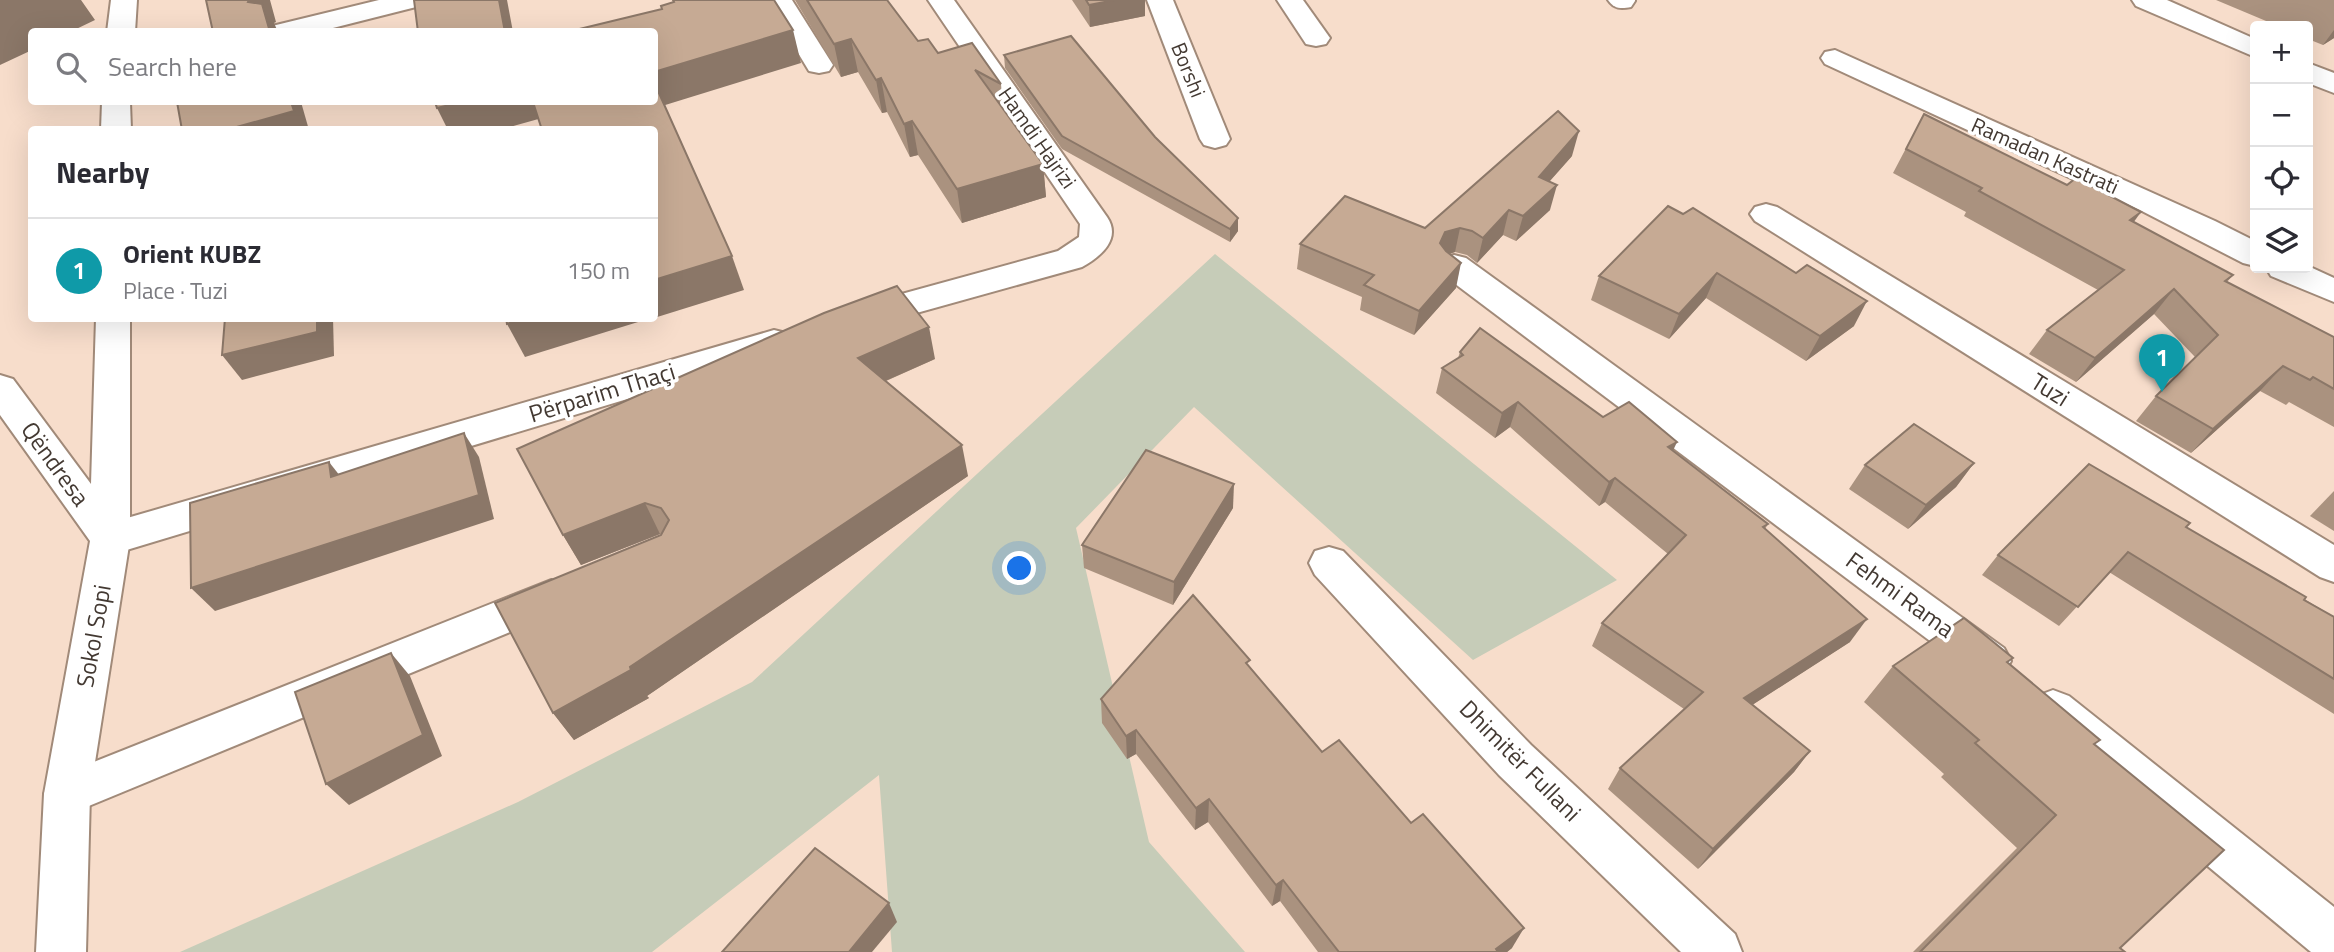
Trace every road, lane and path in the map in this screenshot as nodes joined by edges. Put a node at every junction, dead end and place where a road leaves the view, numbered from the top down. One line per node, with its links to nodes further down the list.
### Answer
1 (124, 0): 8 (street)
2 (411, 0): 9 (street)
3 (779, 0): 13 (street)
4 (941, 0): 20 (street, Hamdi Hajrizi)
5 (1160, 0): 18 (street, Borshi)
6 (1290, 0): 10 (street)
7 (2146, 0): 11 (street)
8 (121, 28)
9 (298, 28)
10 (1316, 38)
11 (2250, 47)
12 (1835, 58): 21 (street, Ramadan Kastrati)
13 (819, 65)
14 (2313, 74): 15 (street)
15 (2334, 83)
16 (116, 105): 17 (street)
17 (116, 126)
18 (1215, 139)
19 (1766, 214): 29 (street, Tuzi)
20 (1093, 245): 27 (street, Përparim Thaçi)
21 (2250, 252)
22 (1454, 266): 32 (street, Fehmi Rama)
23 (2294, 273): 24 (street)
24 (2334, 291)
25 (113, 322): 27 (street, Sokol Sopi)
26 (0, 388): 27 (street, Qëndresa)
27 (110, 539): 31 (street, Sokol Sopi)
28 (1329, 562): 34 (street, Dhimitër Fullani)
29 (2334, 565)
30 (583, 584): 31 (street)
31 (67, 794): 33 (street, Sokol Sopi)
32 (2334, 939)
33 (61, 952)
34 (1717, 952)

